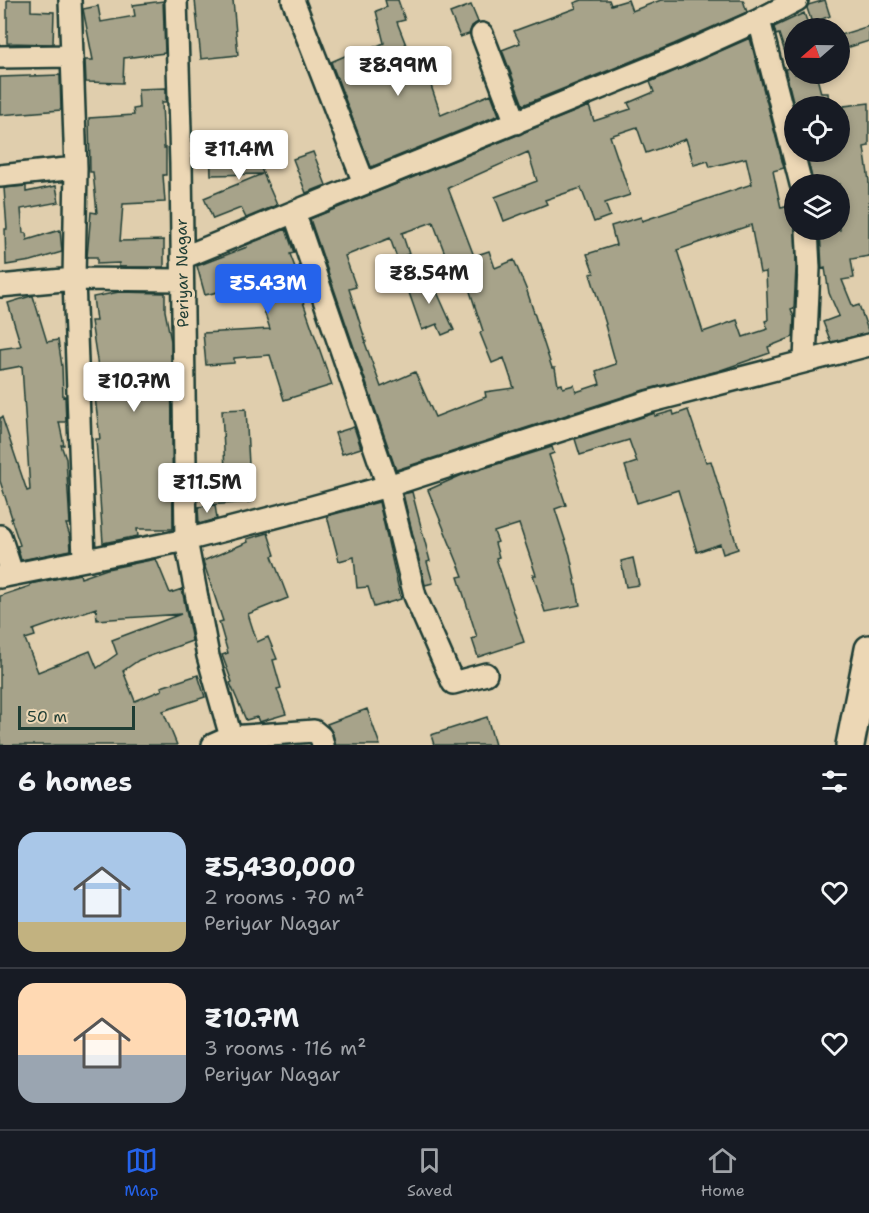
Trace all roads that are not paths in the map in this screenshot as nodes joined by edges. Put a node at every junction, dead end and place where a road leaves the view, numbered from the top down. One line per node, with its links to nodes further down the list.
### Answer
1 (70, 0): 7 (street)
2 (176, 0): 16 (street, Periyar Nagar)
3 (293, 0): 13 (street)
4 (797, 0): 5 (street)
5 (759, 20): 9 (street); 11 (street)
6 (482, 34): 9 (street)
7 (72, 56): 8 (street); 10 (street)
8 (0, 57)
9 (516, 123): 13 (street)
10 (76, 168): 12 (street); 17 (street)
11 (798, 174)
12 (0, 176)
13 (364, 183): 14 (street)
14 (294, 212): 16 (street); 22 (street)
15 (808, 240): 21 (street)
16 (182, 258): 18 (street, Periyar Nagar)
17 (74, 279): 18 (street); 19 (street); 25 (street)
18 (182, 280): 24 (street, Periyar Nagar)
19 (0, 286)
20 (869, 345): 21 (street)
21 (805, 360): 22 (street)
22 (388, 486): 24 (street); 28 (street)
23 (0, 536): 26 (street)
24 (186, 540): 25 (street); 29 (street, Periyar Nagar)
25 (84, 559): 26 (street)
26 (6, 575)
27 (869, 649): 31 (main road)
28 (486, 674)
29 (222, 741): 30 (street)
30 (324, 745)
31 (850, 745)

